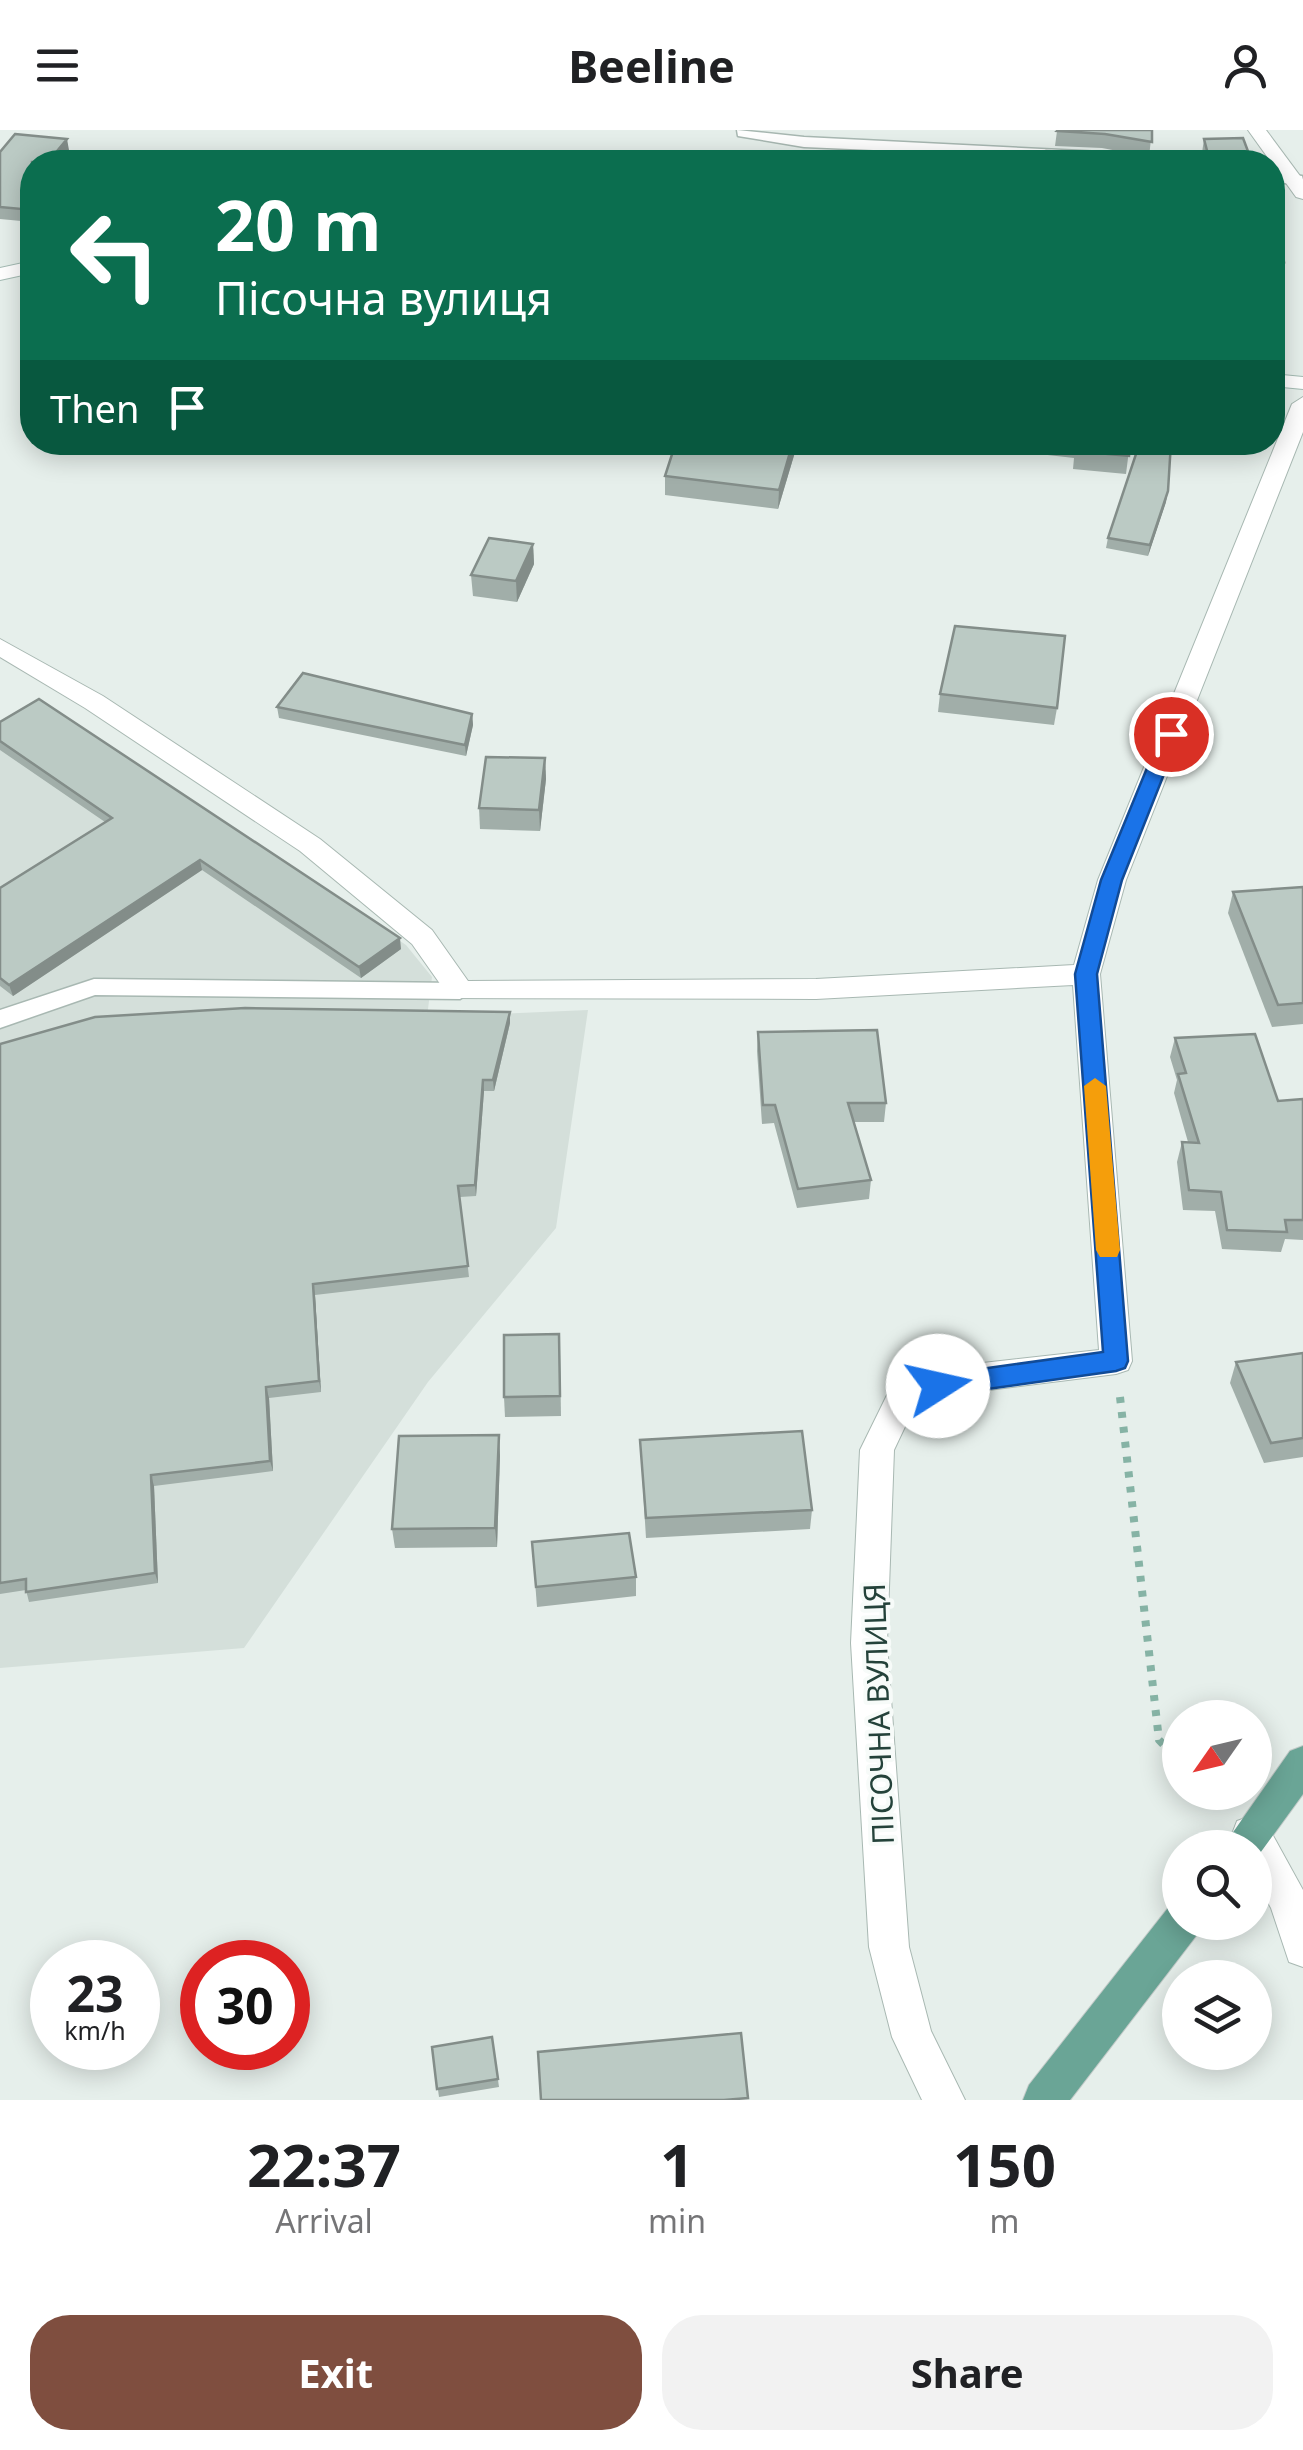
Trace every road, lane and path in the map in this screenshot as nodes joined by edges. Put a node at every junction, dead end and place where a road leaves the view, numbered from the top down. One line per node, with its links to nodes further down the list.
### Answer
1 (743, 133): 2 (lane)
2 (963, 150)
3 (1303, 404): 4 (street)
4 (1285, 449)
5 (1283, 455): 7 (street)
6 (0, 646): 8 (street)
7 (1086, 974): 8 (street); 10 (street)
8 (460, 991): 9 (lane)
9 (0, 1019)
10 (1116, 1361): 11 (path); 17 (street, ПІСОЧНА ВУЛИЦЯ)
11 (1162, 1743)
12 (1303, 1763): 13 (main road)
13 (1254, 1830)
14 (1272, 1879): 16 (street)
15 (1168, 1940): 18 (main road)
16 (1303, 1948)
17 (944, 2100)
18 (1044, 2100)

